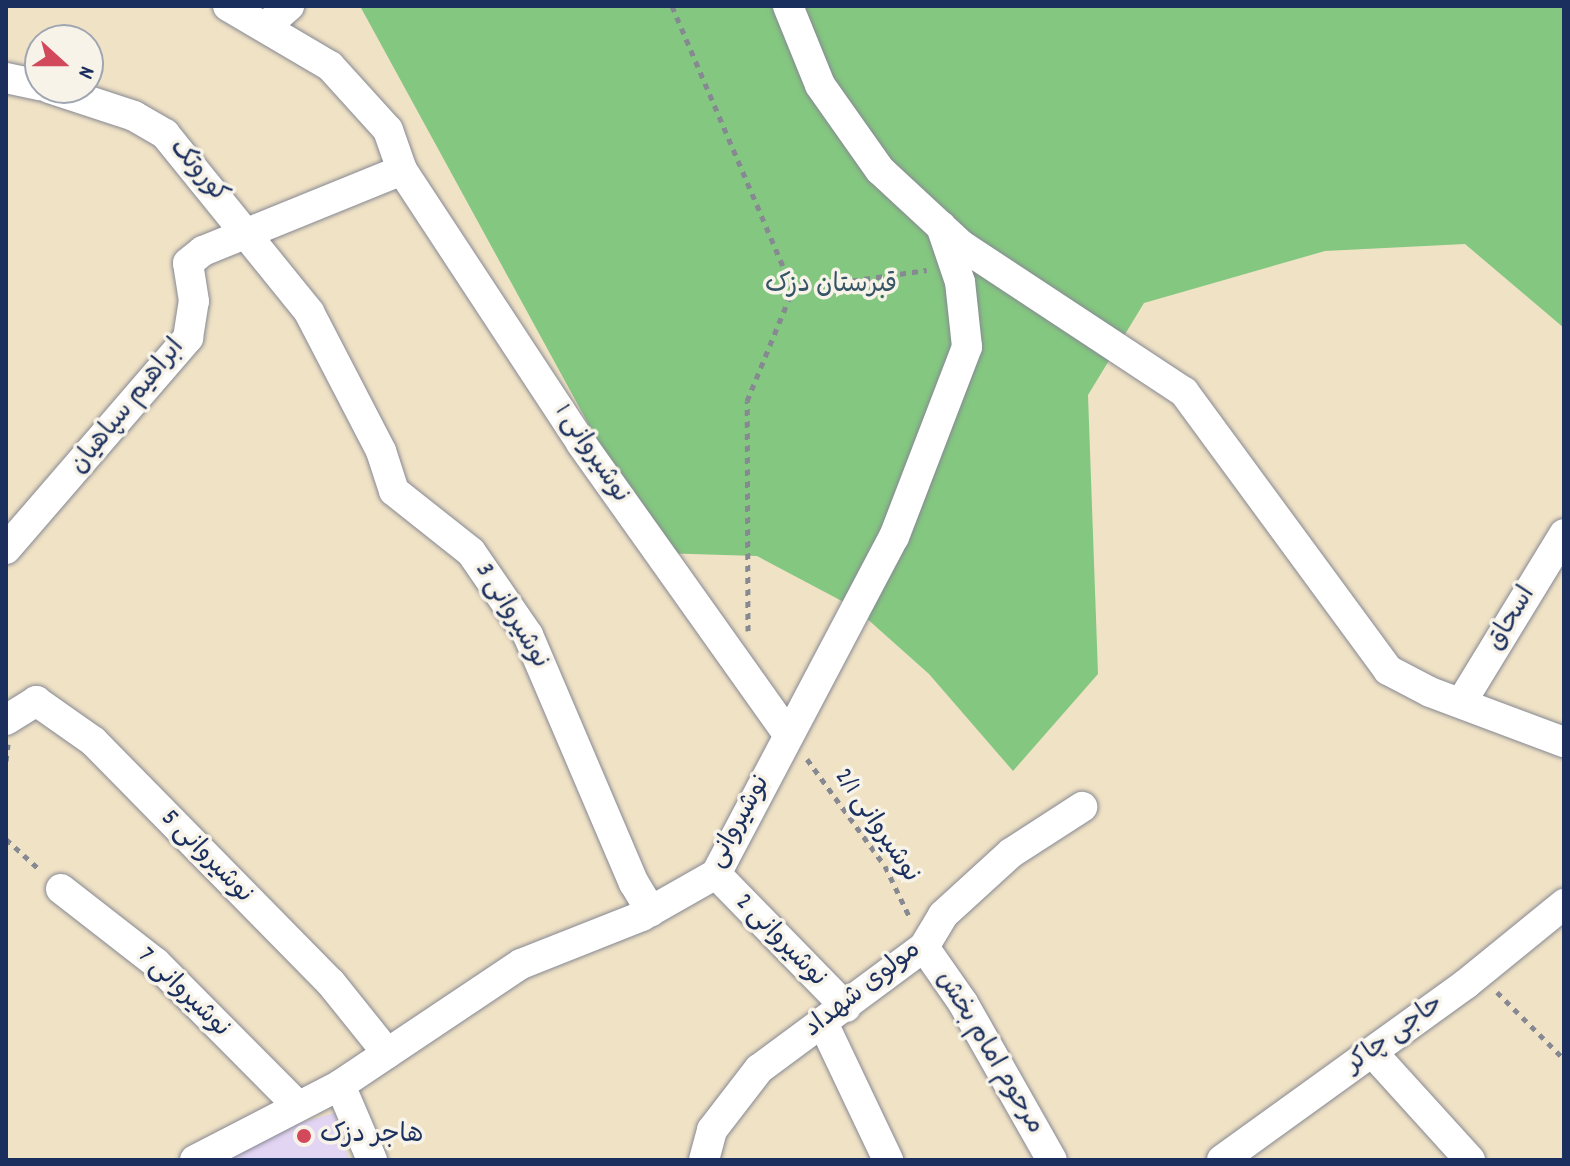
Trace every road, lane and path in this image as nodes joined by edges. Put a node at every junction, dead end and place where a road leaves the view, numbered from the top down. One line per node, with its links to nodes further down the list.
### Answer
1 (228, 6): 5 (street, نوشیروانی 1)
2 (289, 6): 5 (street)
3 (672, 6): 11 (path)
4 (788, 6): 8 (street)
5 (265, 27): 7 (street, نوشیروانی 1)
6 (98, 104): 9 (street, کوروتک)
7 (402, 170): 9 (street); 14 (street, نوشیروانی 1)
8 (941, 226): 10 (street, نوشیروانی); 15 (street)
9 (248, 233): 13 (street, ابراهیم سپاهیان); 24 (street, نوشیروانی 3)
10 (955, 266): 11 (path); 17 (street, نوشیروانی)
11 (793, 289): 14 (path)
12 (1564, 534): 15 (street, اسحاق)
13 (6, 549)
14 (749, 679): 17 (street, نوشیروانی 1)
15 (1461, 703): 18 (street)
16 (6, 720): 29 (street, نوشیروانی 5)
17 (787, 733): 21 (street, نوشیروانی); 25 (path, نوشیروانی 2/1)
18 (1564, 742)
19 (1082, 807): 25 (street, مولوی شهداد)
20 (6, 839): 22 (path)
21 (716, 874): 24 (street, نوشیروانی); 27 (street, نوشیروانی 2)
22 (61, 889): 32 (street, نوشیروانی 7)
23 (1564, 904): 26 (street, حاجی چاکر)
24 (651, 911): 29 (street, نوشیروانی)
25 (924, 947): 27 (street, مولوی شهداد); 37 (street, مرحوم امام بخش)
26 (1479, 974): 28 (street, حاجی چاکر); 30 (path)
27 (834, 1015): 35 (street, مولوی شهداد); 36 (street, نوشیروانی 2)
28 (1372, 1052): 38 (street, حاجی چاکر); 39 (street)
29 (387, 1053): 31 (street, نوشیروانی)
30 (1564, 1059)
31 (340, 1085): 32 (street, نوشیروانی); 34 (street)
32 (297, 1105): 33 (street, نوشیروانی)
33 (195, 1160)
34 (372, 1160)
35 (704, 1160)
36 (888, 1160)
37 (1052, 1160)
38 (1222, 1160)
39 (1470, 1160)

